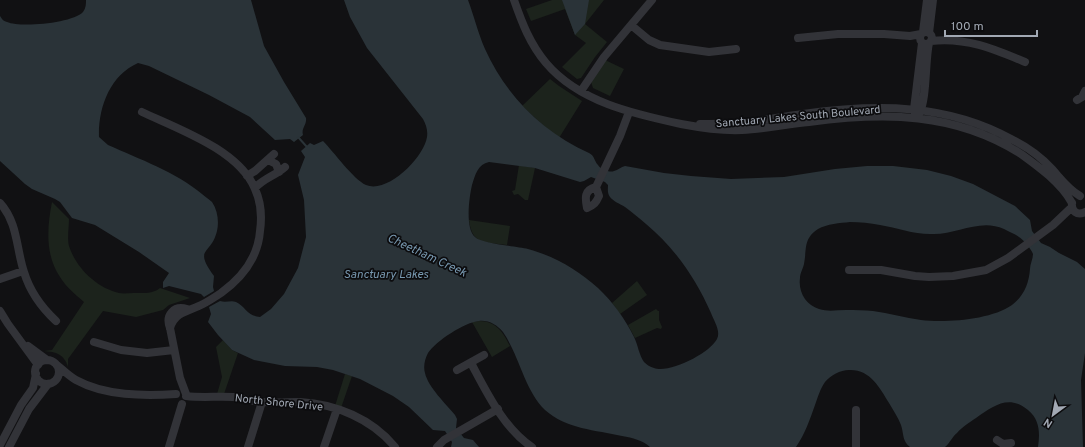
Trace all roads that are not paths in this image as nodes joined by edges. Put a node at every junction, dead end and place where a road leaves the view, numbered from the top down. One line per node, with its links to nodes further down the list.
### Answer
1 (514, 0): 10 (street, Sanctuary Lakes South Boulevard)
2 (652, 0): 5 (street)
3 (927, 0): 6 (street)
4 (933, 0): 6 (street)
5 (631, 25): 8 (street); 10 (street)
6 (926, 38): 7 (street); 9 (street); 11 (street)
7 (796, 39)
8 (736, 49)
9 (1025, 62)
10 (581, 91): 13 (street, Sanctuary Lakes South Boulevard)
11 (918, 109): 14 (street); 15 (street, Sanctuary Lakes South Boulevard); 19 (street, Sanctuary Lakes South Boulevard)
12 (142, 112): 16 (street)
13 (629, 112): 15 (street, Sanctuary Lakes South Boulevard); 17 (street)
14 (917, 117): 15 (street, Sanctuary Lakes South Boulevard); 21 (street, Sanctuary Lakes South Boulevard)
15 (682, 124)
16 (247, 176): 18 (street); 18 (street)
17 (598, 183)
18 (255, 188): 31 (street)
19 (1084, 197): 21 (street, Sanctuary Lakes South Boulevard)
20 (0, 203): 25 (street)
21 (1072, 205): 22 (street, Sanctuary Lakes South Boulevard); 23 (street)
22 (1082, 214): 23 (street)
23 (1053, 225): 24 (street)
24 (850, 270)
25 (23, 271): 26 (street); 28 (street)
26 (0, 279)
27 (0, 311): 29 (street)
28 (56, 320)
29 (21, 340): 33 (street); 35 (street)
30 (94, 342): 31 (street)
31 (174, 350): 41 (street)
32 (484, 355): 34 (street)
33 (47, 360): 35 (street); 36 (street)
34 (471, 363): 37 (street); 44 (street)
35 (38, 365): 38 (street)
36 (57, 365): 39 (street); 40 (street)
37 (457, 370)
38 (36, 374): 40 (street); 46 (street)
39 (76, 380): 40 (street); 41 (street, North Shore Drive)
40 (51, 383): 47 (street)
41 (180, 400): 42 (street, North Shore Drive); 48 (street)
42 (262, 402): 43 (street, North Shore Drive); 49 (street)
43 (337, 409): 50 (street); 51 (street, North Shore Drive)
44 (498, 409): 52 (street); 53 (street)
45 (856, 410): 54 (street)
46 (0, 445)
47 (9, 447)
48 (169, 447)
49 (248, 447)
50 (324, 447)
51 (395, 447)
52 (437, 447)
53 (532, 447)
54 (856, 447)

